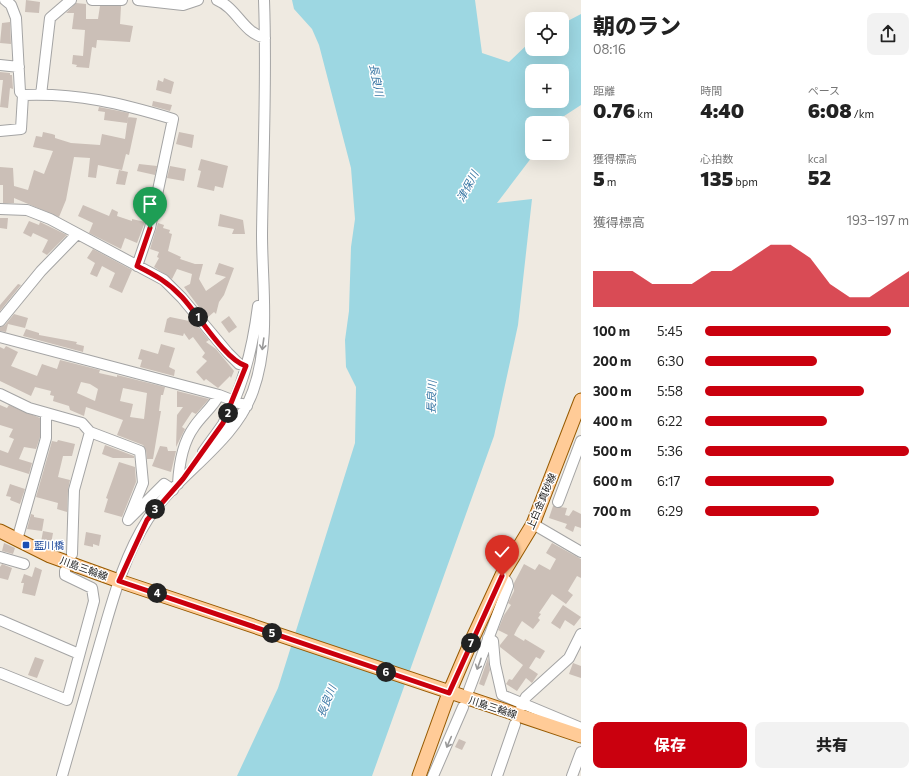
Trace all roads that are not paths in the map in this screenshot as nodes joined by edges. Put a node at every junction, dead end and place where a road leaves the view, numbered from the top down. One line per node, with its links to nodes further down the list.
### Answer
1 (5, 0): 11 (street)
2 (71, 0): 13 (street)
3 (92, 0): 4 (street)
4 (122, 0)
5 (138, 0): 6 (street)
6 (198, 0)
7 (218, 0): 9 (street)
8 (264, 0): 9 (street)
9 (265, 38): 17 (street)
10 (0, 65): 11 (street)
11 (19, 67): 12 (street)
12 (23, 95): 13 (street); 14 (street)
13 (41, 95): 18 (street)
14 (0, 131)
15 (0, 209): 16 (street)
16 (77, 234): 18 (street); 19 (street)
17 (262, 263): 21 (street); 26 (street, one-way to 26)
18 (137, 266): 21 (street)
19 (0, 321)
20 (0, 337): 23 (street)
21 (246, 366): 24 (street)
22 (0, 394): 27 (street)
23 (219, 395): 24 (street); 30 (street)
24 (234, 400): 26 (street); 30 (street)
25 (581, 400): 32 (main road, 上白金真砂線)
26 (247, 406): 30 (street)
27 (46, 414): 28 (street); 34 (street)
28 (90, 432): 30 (street); 36 (street)
29 (580, 447): 31 (street)
30 (178, 484): 41 (street)
31 (558, 502)
32 (532, 524): 35 (street); 40 (main road, 上白金真砂線)
33 (0, 531): 34 (main road, 川島三輪線)
34 (17, 540): 41 (main road, 川島三輪線)
35 (581, 552)
36 (72, 554)
37 (0, 557): 38 (street)
38 (24, 564)
39 (65, 571): 46 (street)
40 (502, 576): 45 (street); 49 (main road, 上白金真砂線)
41 (119, 581): 49 (main road, 川島三輪線); 56 (street)
42 (0, 620): 46 (street)
43 (581, 627): 44 (street)
44 (581, 634): 50 (street)
45 (488, 638): 48 (street, one-way to 48); 50 (street)
46 (79, 654): 47 (street)
47 (0, 673)
48 (469, 690)
49 (449, 693): 54 (main road, 川島三輪線); 57 (main road, 上白金真砂線)
50 (522, 704): 53 (street)
51 (463, 707): 58 (street, one-way to 58)
52 (515, 724): 59 (street)
53 (581, 728)
54 (581, 736)
55 (581, 752): 60 (street)
56 (62, 776)
57 (418, 776)
58 (433, 776)
59 (497, 776)
60 (572, 776)

